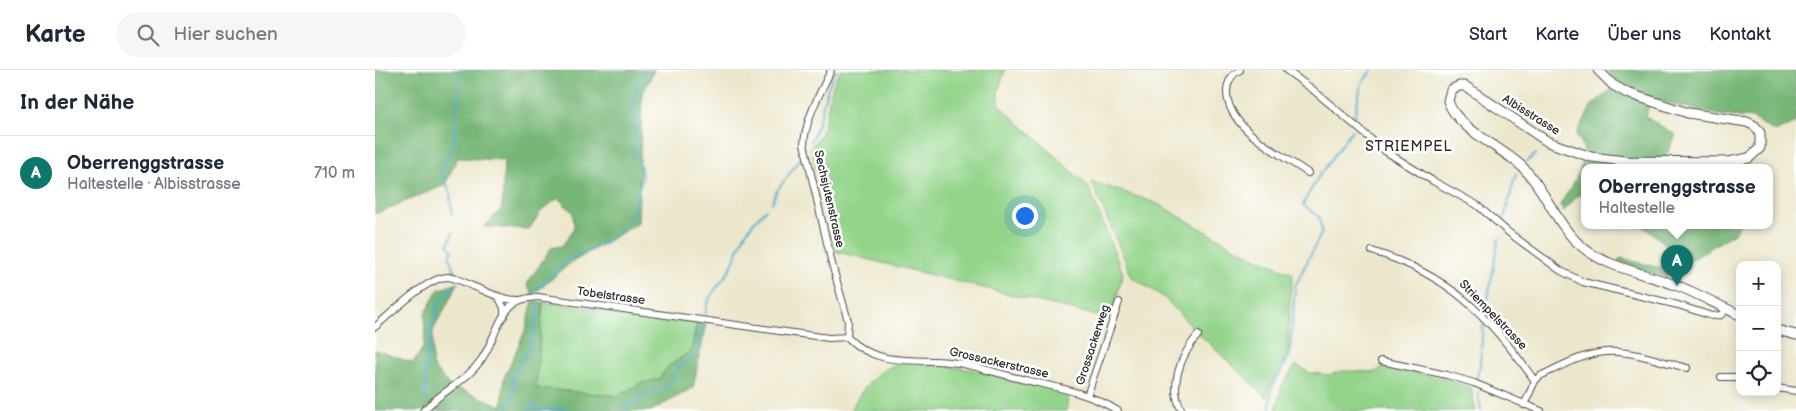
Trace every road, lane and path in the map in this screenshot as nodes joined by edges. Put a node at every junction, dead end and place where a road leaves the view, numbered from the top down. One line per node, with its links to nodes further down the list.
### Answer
1 (831, 70): 17 (street, Sechsjutenstrasse)
2 (1240, 70): 5 (street)
3 (1287, 70): 10 (street)
4 (1599, 70): 10 (main road, Albisstrasse)
5 (1308, 173)
6 (1372, 251): 22 (street, Striempelstrasse)
7 (498, 296): 8 (street, Tobelstrasse); 12 (street); 13 (street, Tobelstrasse)
8 (519, 300): 12 (street); 17 (street, Tobelstrasse)
9 (1119, 302): 25 (street, Grossackerweg)
10 (1725, 309): 11 (main road, Albisstrasse)
11 (1736, 313)
12 (504, 316): 27 (street)
13 (375, 327)
14 (1781, 331): 16 (main road)
15 (1198, 335): 29 (street)
16 (1796, 335)
17 (847, 337): 25 (street, Grossackerstrasse)
18 (1381, 361): 26 (street)
19 (1687, 368): 22 (street)
20 (1721, 377): 21 (street)
21 (1736, 377)
22 (1535, 381): 26 (street)
23 (1781, 389): 24 (street)
24 (1796, 391)
25 (1087, 396): 28 (street, Grossackerstrasse)
26 (1524, 405): 30 (street)
27 (423, 411)
28 (1118, 411)
29 (1182, 411)
30 (1541, 411)

